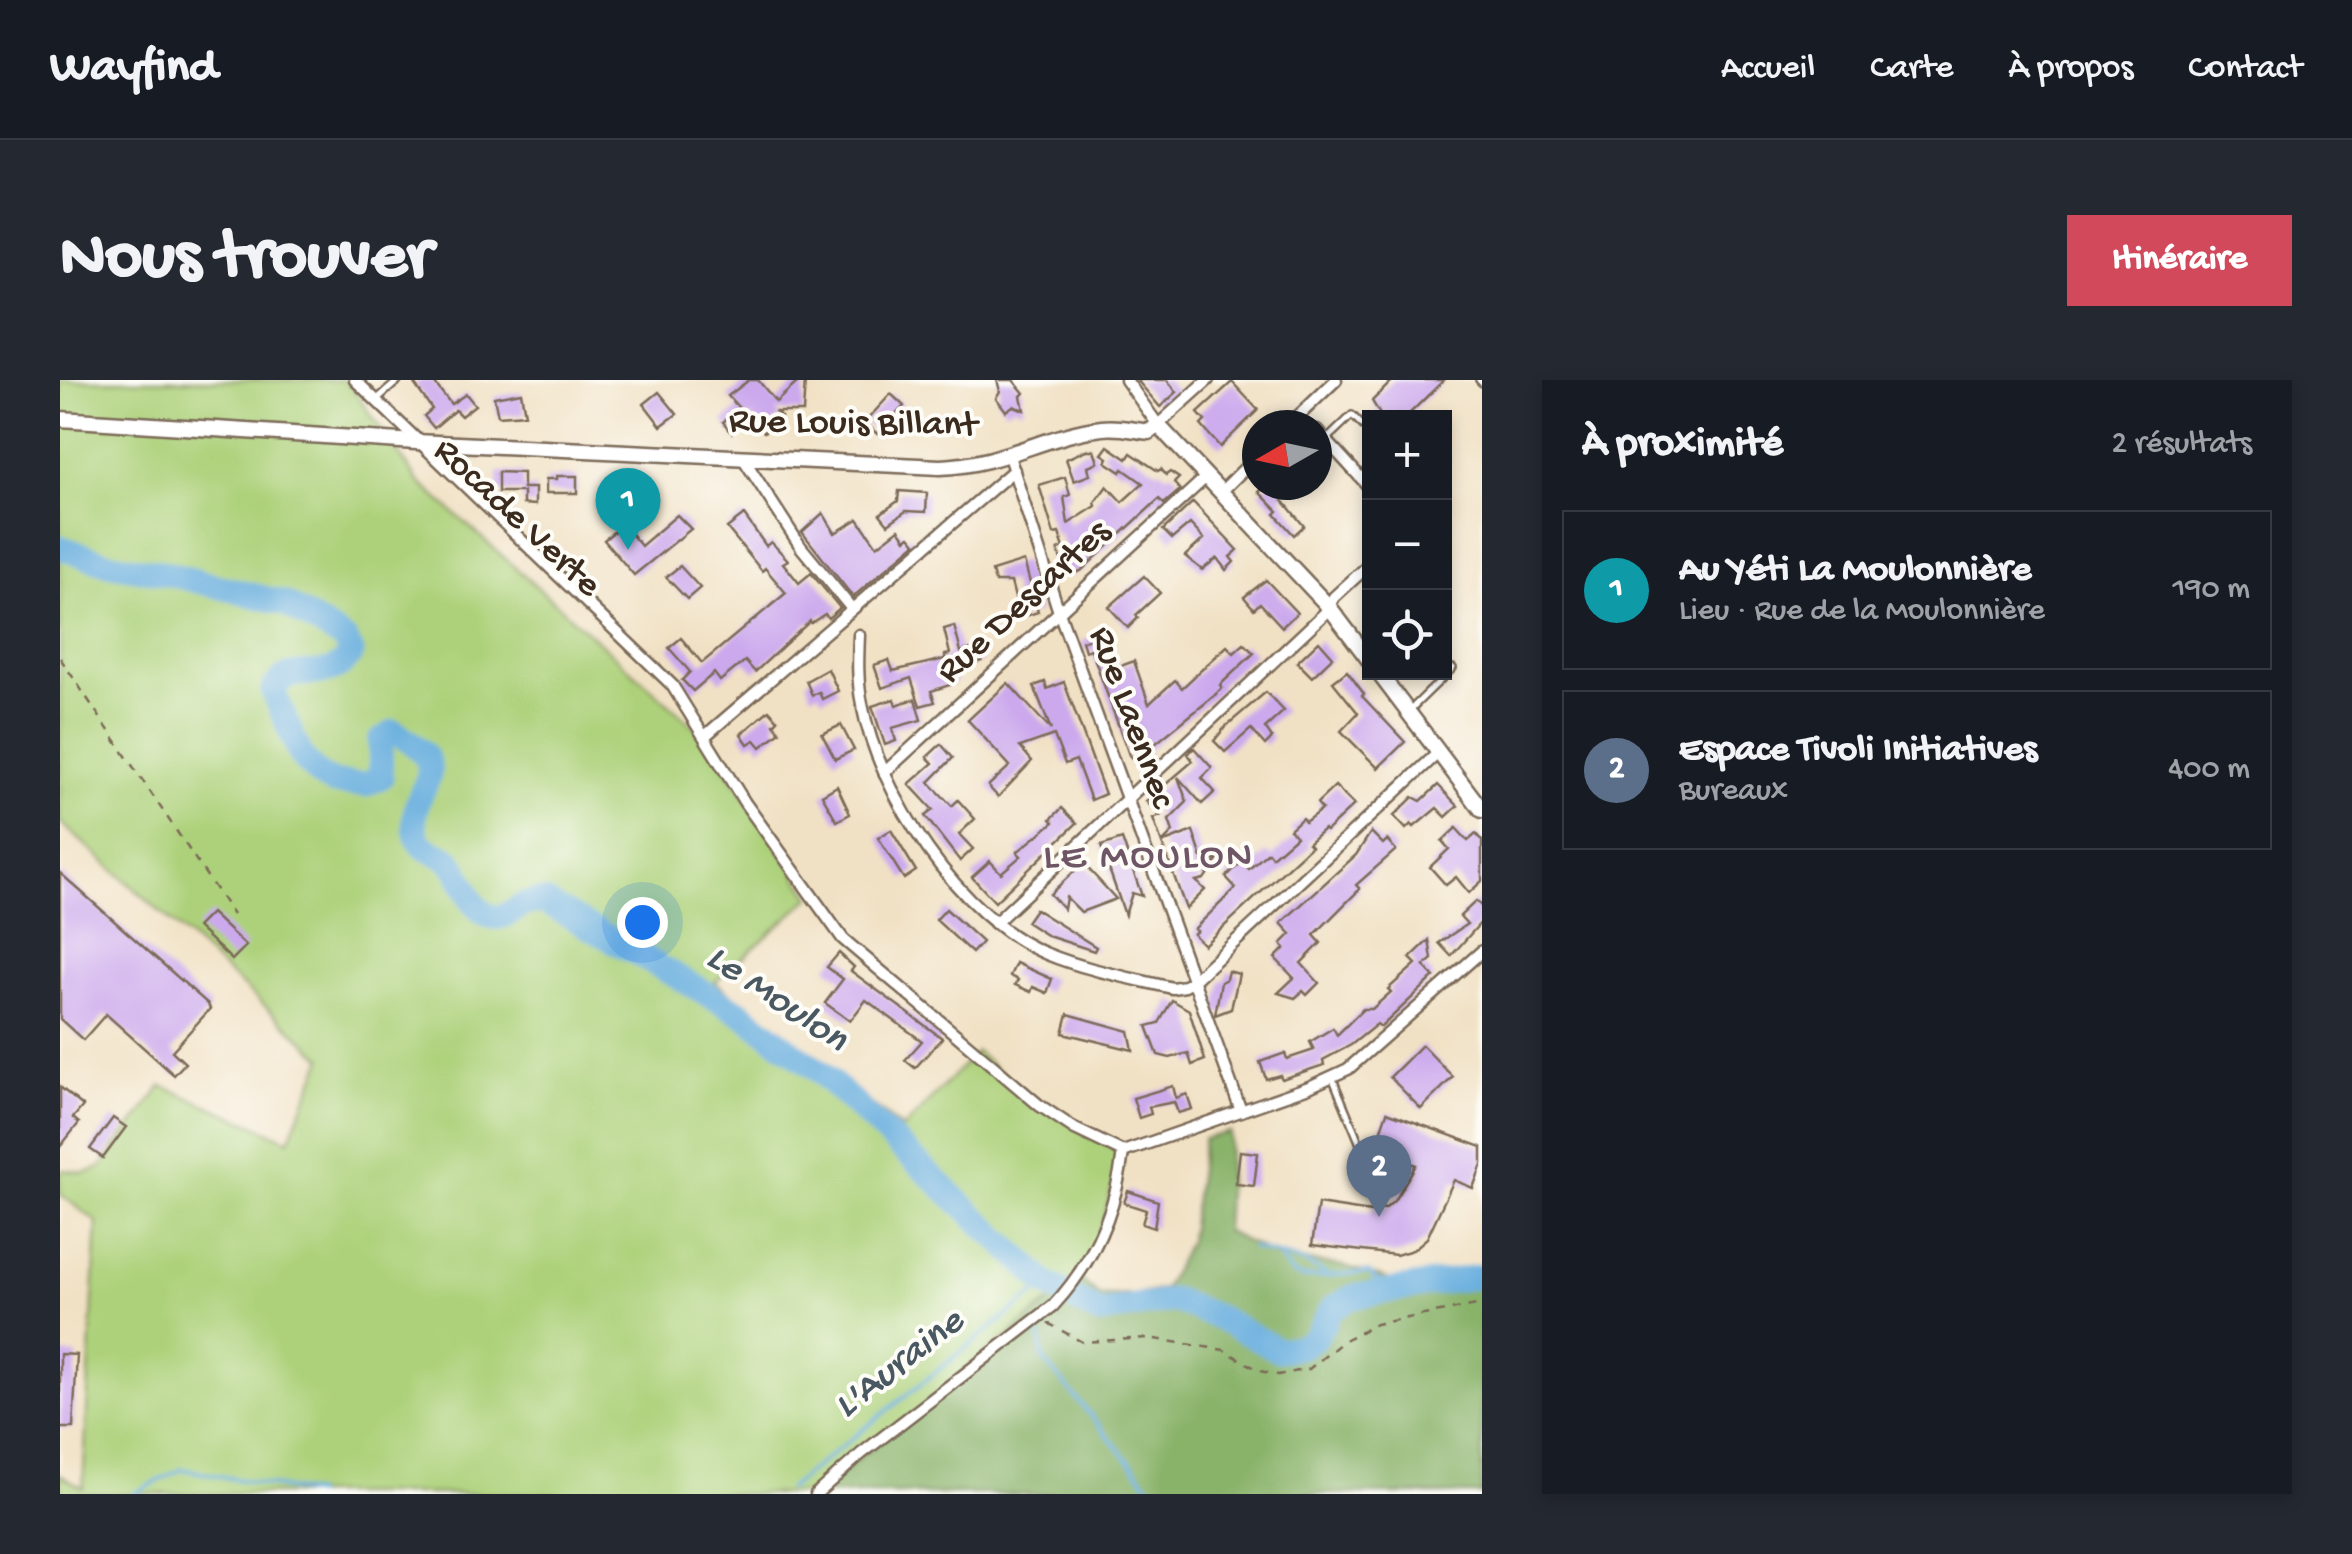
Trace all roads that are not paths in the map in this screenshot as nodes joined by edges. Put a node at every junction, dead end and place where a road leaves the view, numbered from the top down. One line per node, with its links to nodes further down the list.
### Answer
1 (355, 380): 6 (street)
2 (399, 380): 6 (lane)
3 (1126, 380): 9 (street)
4 (1208, 380): 9 (street)
5 (1336, 380): 7 (street)
6 (375, 401): 12 (street)
7 (1304, 410)
8 (60, 419): 12 (street, Rue Louis Billant)
9 (1158, 425): 15 (street, Rue Louis Billant); 17 (street)
10 (1362, 425): 11 (lane)
11 (1332, 434)
12 (416, 442): 14 (street, Rue Louis Billant); 29 (street)
13 (1332, 447): 18 (street)
14 (743, 458): 15 (street, Rue Louis Billant); 22 (street)
15 (1012, 463): 22 (street); 23 (street, Rue Laennec)
16 (1242, 471): 19 (street)
17 (1205, 478): 19 (street); 23 (street, Rue Descartes)
18 (1362, 479)
19 (1220, 492): 21 (street)
20 (1362, 574): 21 (street)
21 (1330, 608): 25 (street); 32 (street)
22 (852, 609): 29 (street)
23 (1059, 612): 31 (street, Rue Descartes); 32 (street, Rue Laennec)
24 (859, 635): 31 (street)
25 (1362, 650)
26 (1454, 668): 28 (lane)
27 (1384, 680): 28 (street)
28 (1408, 712): 30 (street)
29 (705, 736): 39 (street)
30 (1438, 753): 33 (street); 36 (street)
31 (885, 772): 34 (street)
32 (1127, 798): 34 (street); 36 (street, Rue Laennec)
33 (1482, 810)
34 (995, 923): 36 (street)
35 (1482, 951): 37 (street)
36 (1194, 980): 38 (street, Rue Laennec)
37 (1332, 1077): 38 (street); 40 (lane)
38 (1242, 1111): 39 (street)
39 (1123, 1152): 41 (street)
40 (1370, 1168)
41 (816, 1494)

